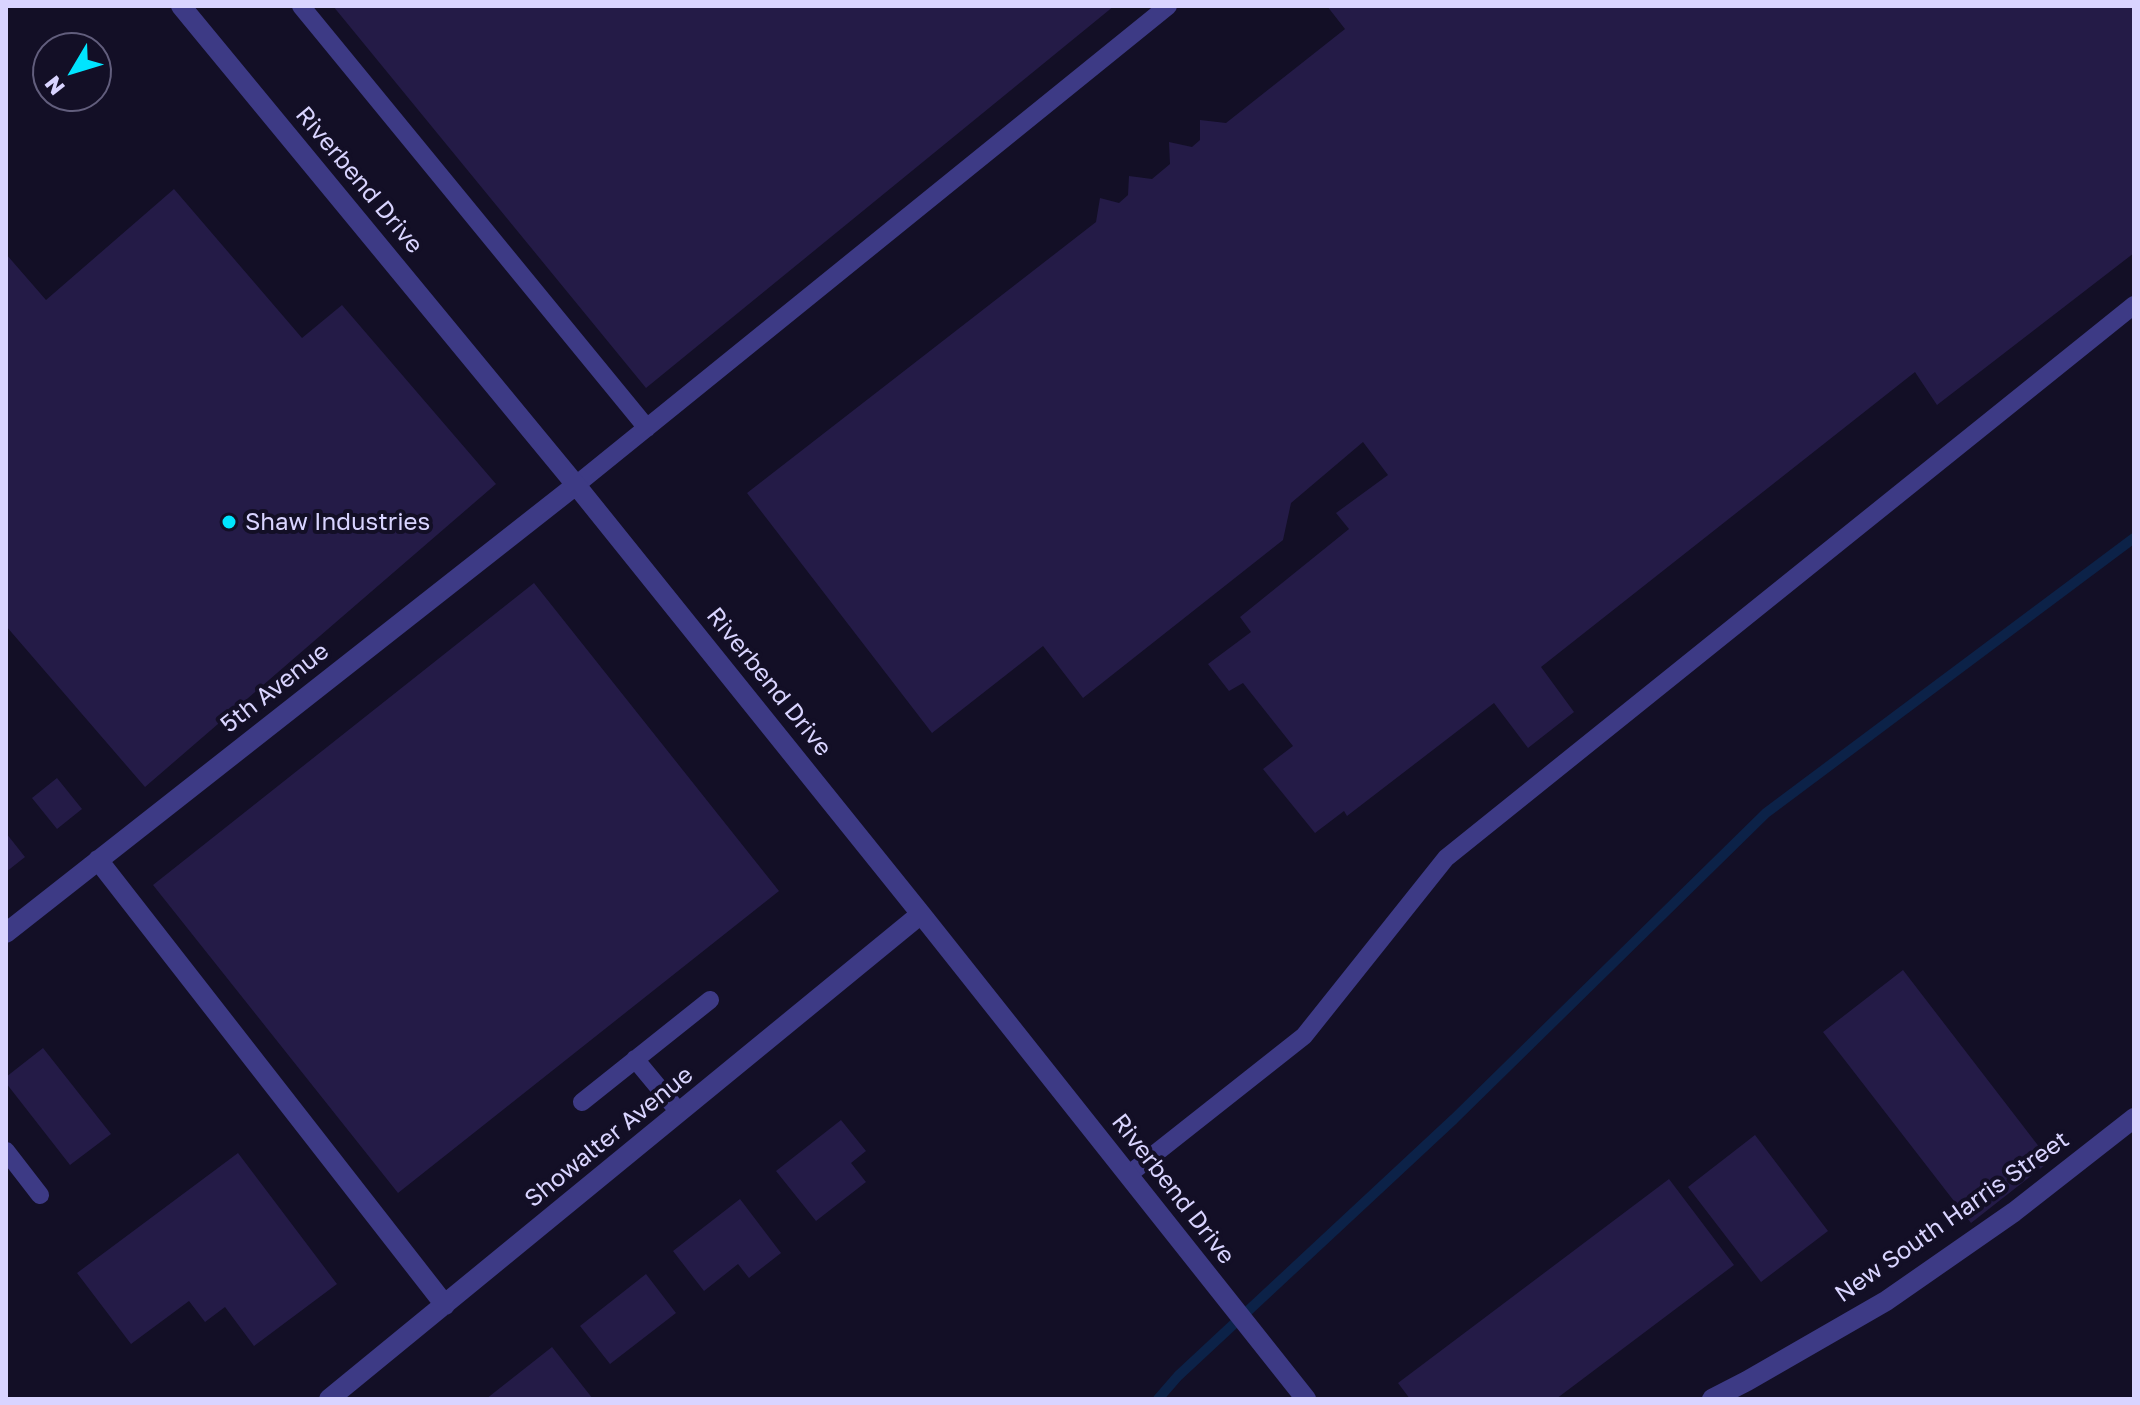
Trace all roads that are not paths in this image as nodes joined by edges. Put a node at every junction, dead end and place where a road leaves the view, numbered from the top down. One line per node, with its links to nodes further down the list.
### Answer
1 (181, 6): 6 (street, Riverbend Drive)
2 (301, 6): 5 (lane)
3 (1168, 6): 5 (lane)
4 (2134, 305): 16 (lane)
5 (647, 428): 6 (lane)
6 (576, 485): 7 (street, 5th Avenue); 8 (street, Riverbend Drive)
7 (98, 860): 9 (street, 5th Avenue); 18 (street)
8 (921, 914): 13 (street, Showalter Avenue); 16 (street, Riverbend Drive)
9 (6, 933)
10 (710, 1000): 11 (lane)
11 (635, 1059): 12 (lane); 13 (lane)
12 (582, 1102)
13 (679, 1112): 18 (street, Showalter Avenue)
14 (2134, 1118): 21 (street, New South Harris Street)
15 (6, 1151): 17 (lane)
16 (1128, 1175): 20 (street, Riverbend Drive)
17 (40, 1195)
18 (445, 1305): 19 (street, Showalter Avenue)
19 (329, 1399)
20 (1306, 1399)
21 (1712, 1399)

